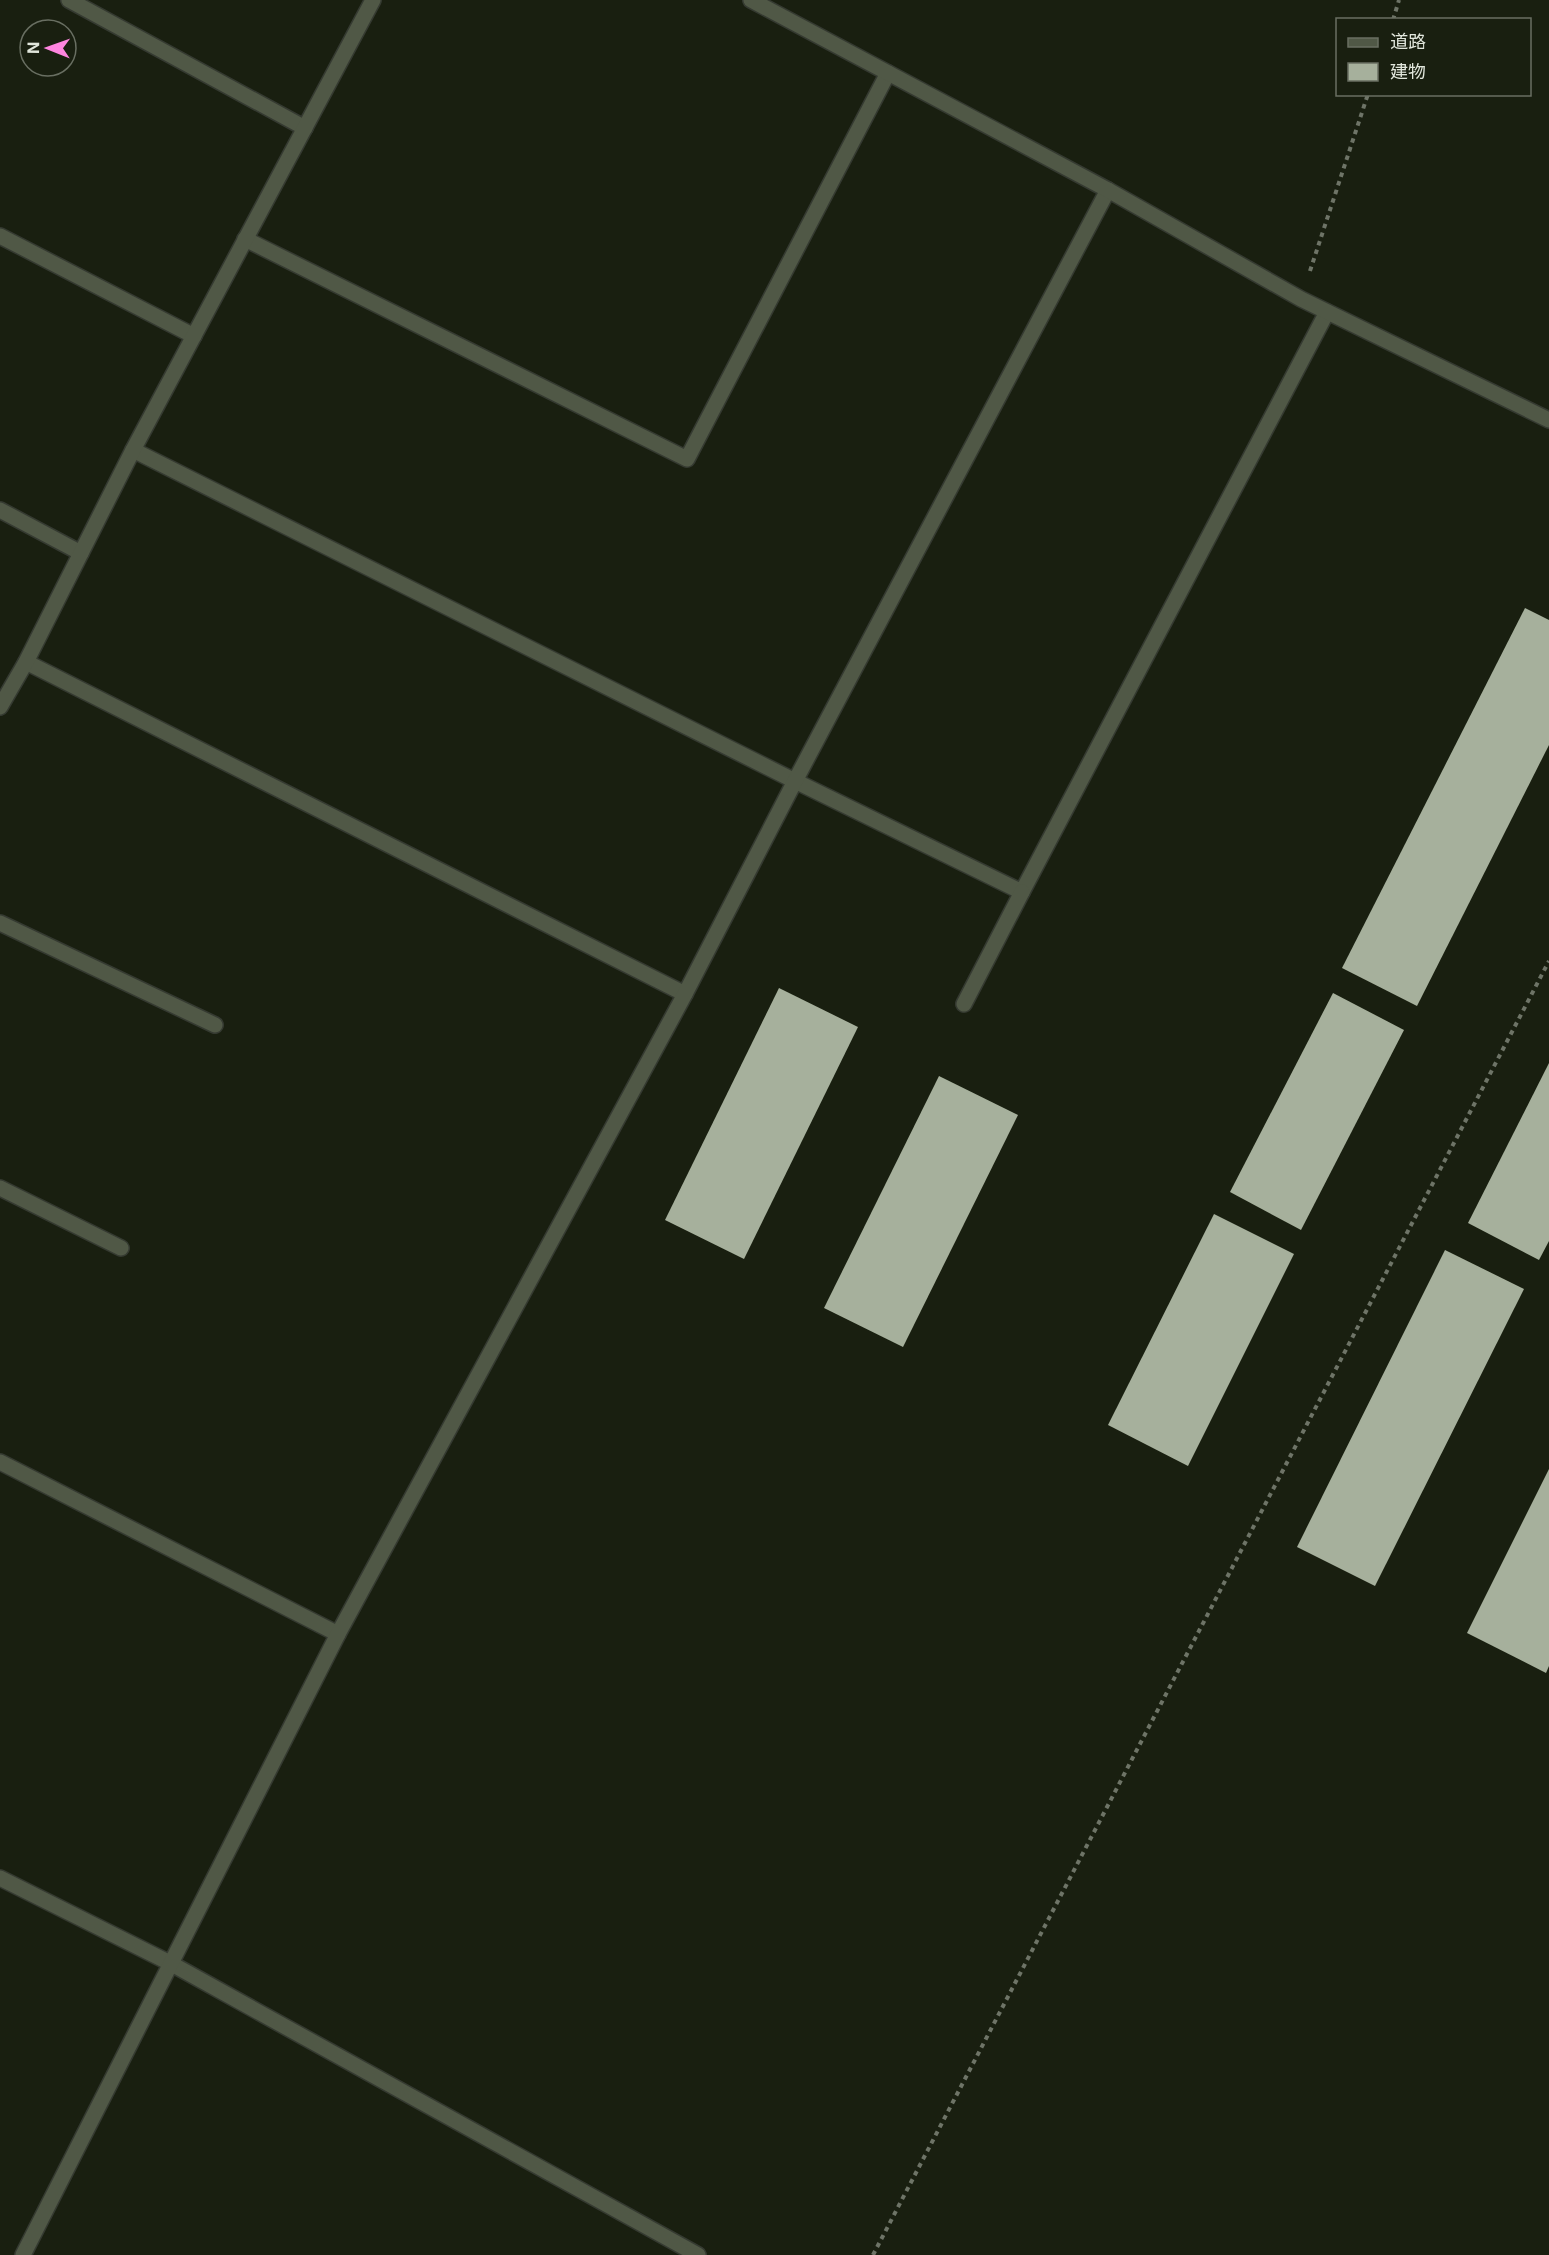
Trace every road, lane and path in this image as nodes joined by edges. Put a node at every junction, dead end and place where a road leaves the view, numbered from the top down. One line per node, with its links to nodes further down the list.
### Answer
1 (69, 0): 8 (street)
2 (372, 0): 8 (street)
3 (751, 0): 6 (street)
4 (1399, 0): 5 (path)
5 (1394, 18)
6 (888, 73): 9 (street); 11 (street)
7 (1367, 96): 12 (path)
8 (305, 128): 11 (street)
9 (1108, 190): 12 (street); 21 (street)
10 (0, 236): 14 (street)
11 (246, 239): 14 (street)
12 (1301, 299): 13 (street)
13 (1327, 312): 15 (street); 22 (street)
14 (194, 336): 16 (street)
15 (1549, 420)
16 (133, 450): 18 (street); 21 (street)
17 (0, 510): 18 (street)
18 (81, 554): 19 (street)
19 (26, 662): 20 (street); 25 (street)
20 (0, 707)
21 (795, 781): 22 (street); 25 (street)
22 (1022, 892): 26 (street)
23 (0, 923): 27 (street)
24 (1549, 961): 36 (path)
25 (685, 994): 31 (street)
26 (964, 1004)
27 (215, 1026)
28 (0, 1188): 29 (street)
29 (122, 1248)
30 (0, 1462): 31 (street)
31 (338, 1634): 33 (street)
32 (0, 1878): 33 (street)
33 (170, 1963): 34 (street); 35 (street)
34 (23, 2255)
35 (698, 2255)
36 (873, 2255)

